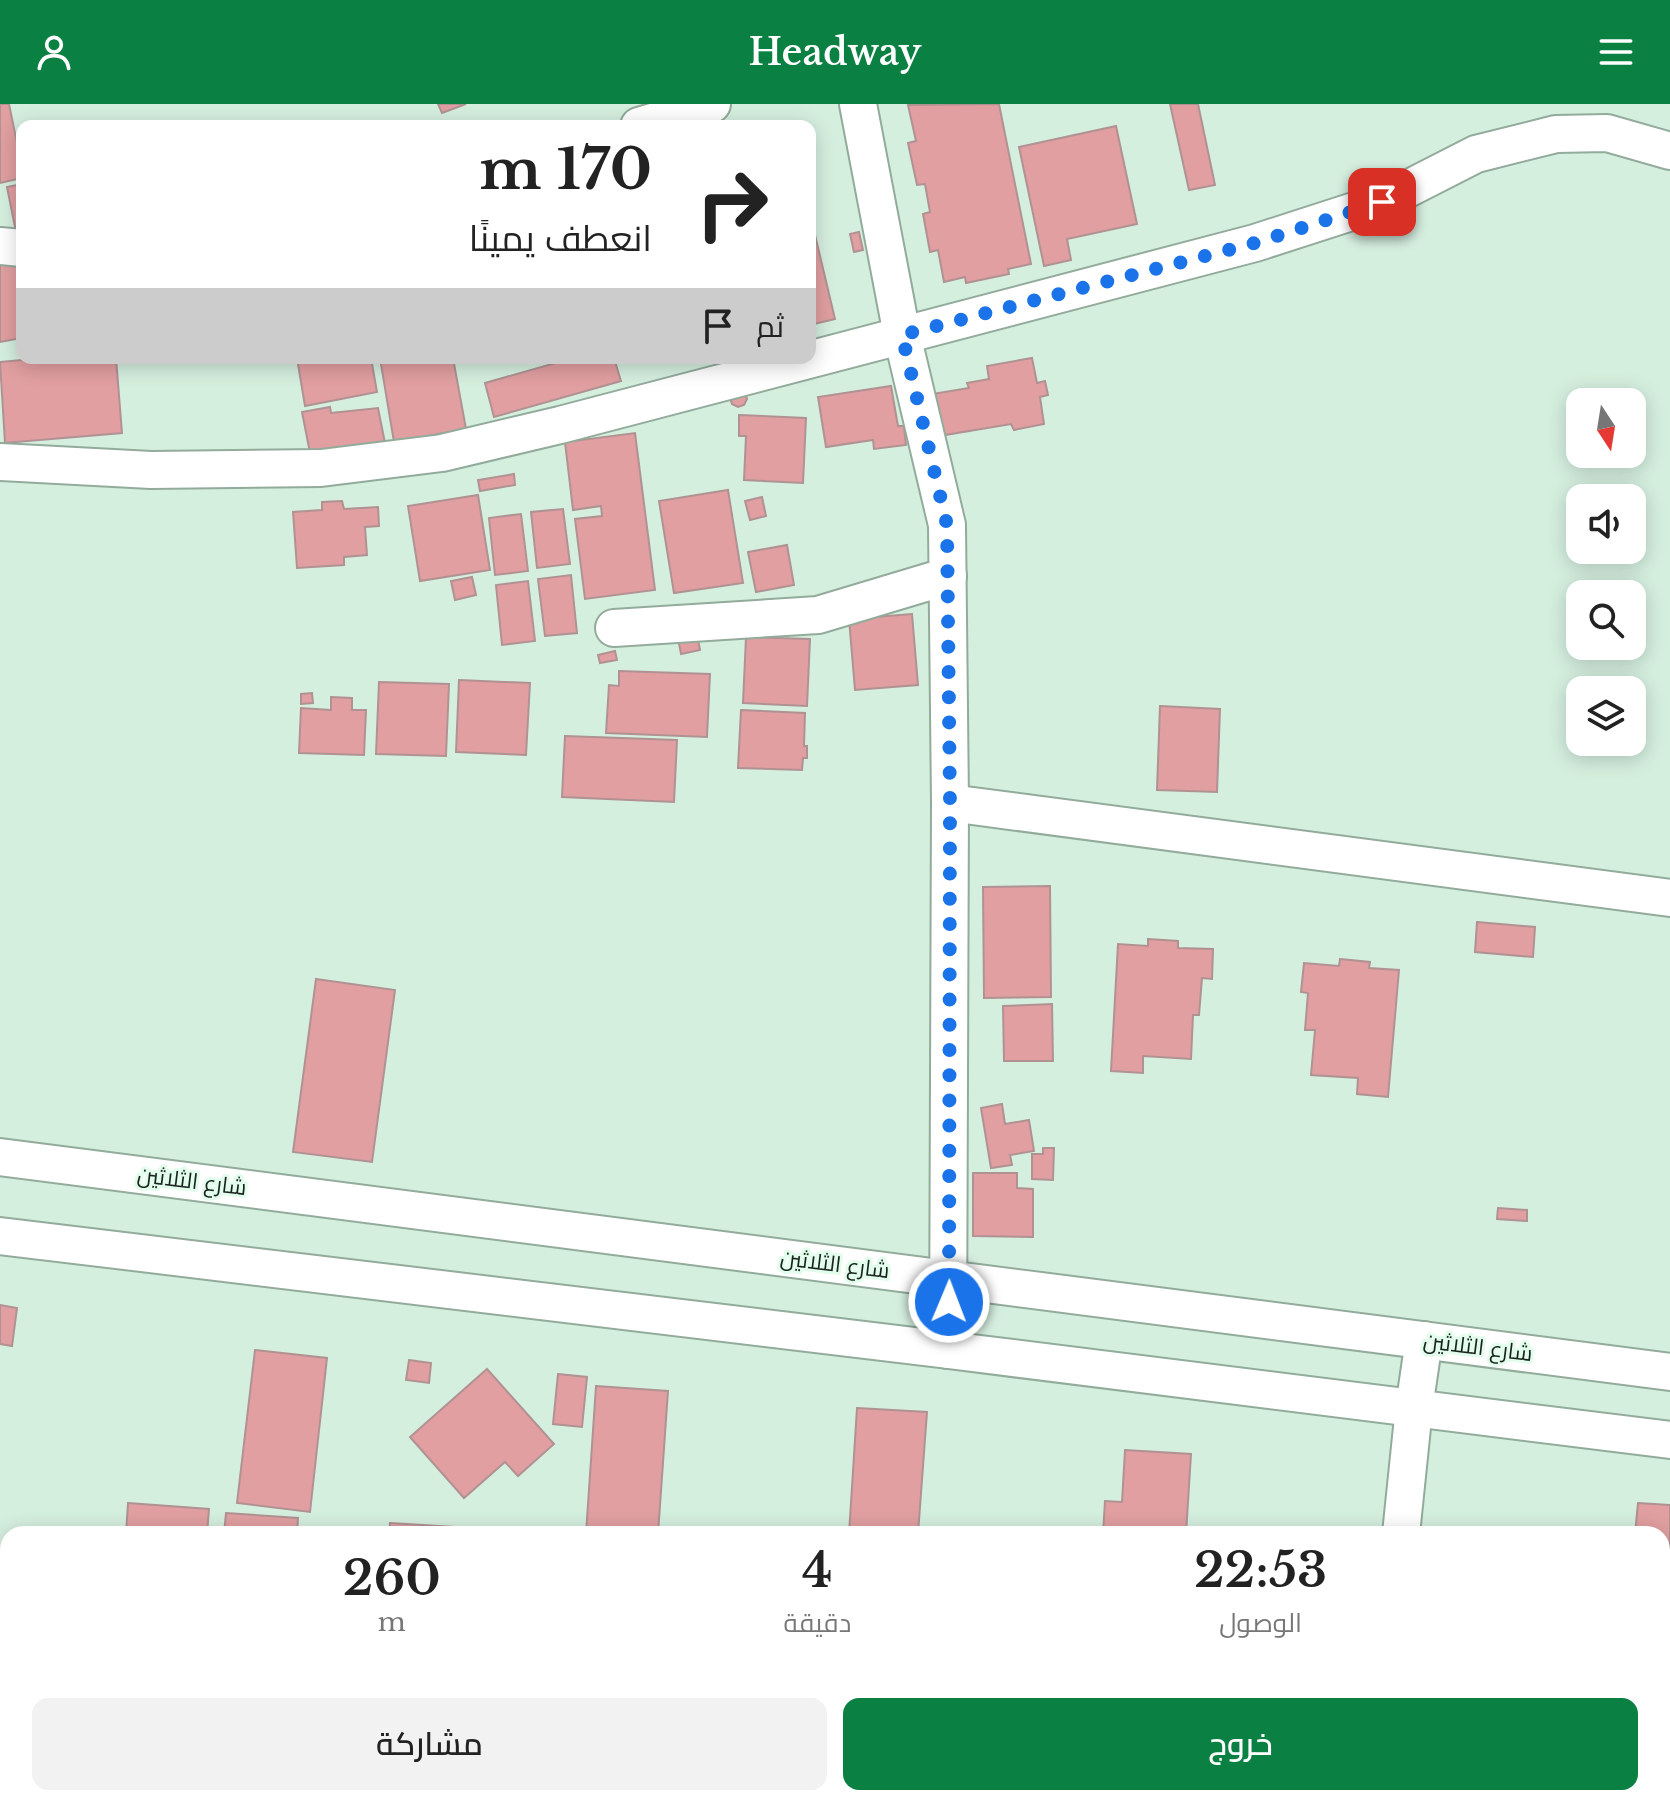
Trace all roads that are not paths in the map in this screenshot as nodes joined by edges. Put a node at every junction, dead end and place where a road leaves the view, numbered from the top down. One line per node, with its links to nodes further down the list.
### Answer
1 (712, 104): 3 (street)
2 (858, 104): 5 (street)
3 (659, 120)
4 (1670, 151): 5 (street)
5 (902, 335): 6 (street); 9 (street)
6 (816, 358)
7 (792, 364): 8 (street)
8 (0, 462)
9 (948, 576): 10 (street); 11 (street)
10 (614, 628)
11 (950, 803): 12 (street); 15 (street)
12 (1670, 898)
13 (0, 1157): 15 (street, شارع الثلاثين)
14 (0, 1236): 17 (street)
15 (950, 1279): 16 (street, شارع الثلاثين); 17 (street)
16 (1424, 1340): 18 (street, شارع الثلاثين); 19 (street)
17 (948, 1350): 19 (street)
18 (1670, 1372)
19 (1414, 1408): 20 (street); 21 (street)
20 (1670, 1440)
21 (1402, 1526)

